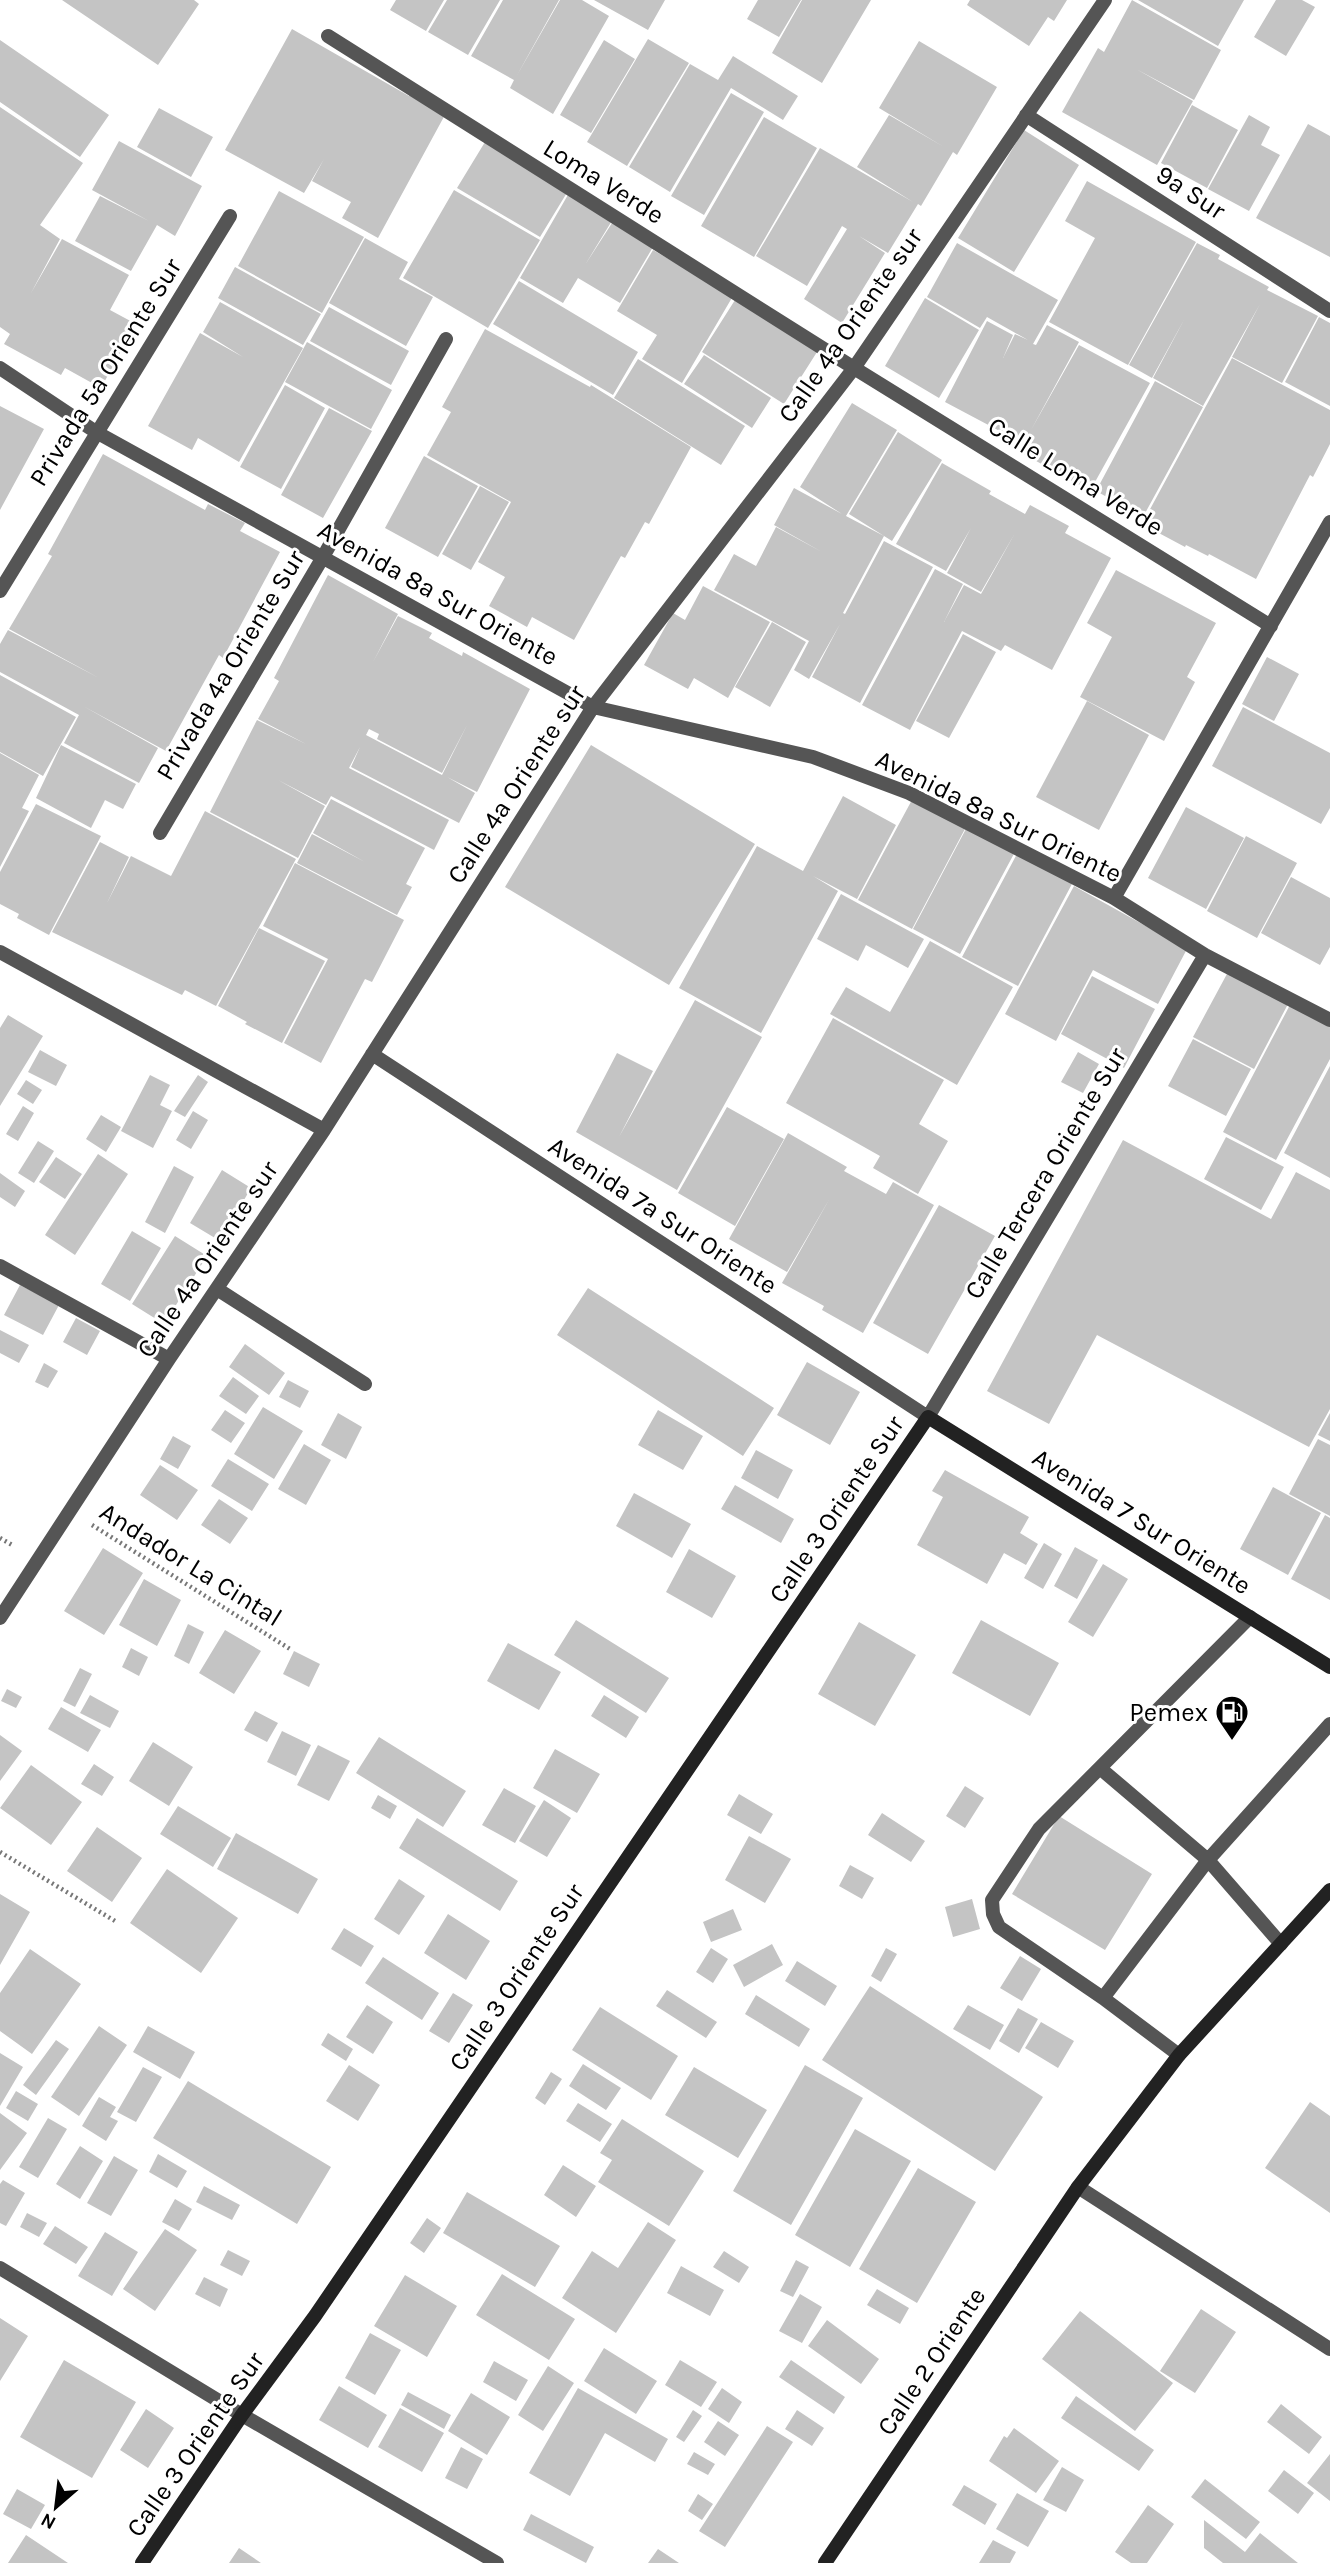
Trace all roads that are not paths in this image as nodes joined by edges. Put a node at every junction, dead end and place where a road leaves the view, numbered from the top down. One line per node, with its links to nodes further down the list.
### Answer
1 (1105, 0): 3 (street, Calle 4a Oriente sur)
2 (327, 36): 8 (street, Loma Verde)
3 (1026, 115): 5 (street, 9a Sur); 8 (street, Calle 4a Oriente sur)
4 (230, 216): 9 (street, Privada 5a Oriente Sur)
5 (1330, 311)
6 (446, 339): 11 (street, Privada 4a Oriente Sur)
7 (0, 368): 9 (street, Avenida 8a Sur Oriente)
8 (854, 368): 13 (street, Calle Loma Verde); 14 (street, Calle 4a Oriente sur)
9 (96, 432): 11 (street, Avenida 8a Sur Oriente); 12 (street, Privada 5a Oriente Sur)
10 (1330, 522): 13 (street)
11 (323, 557): 14 (street, Avenida 8a Sur Oriente); 15 (street, Privada 4a Oriente Sur)
12 (0, 591)
13 (1271, 626): 16 (street)
14 (593, 707): 16 (street, Avenida 8a Sur Oriente); 20 (street, Calle 4a Oriente sur)
15 (160, 833)
16 (1114, 898): 18 (street, Avenida 8a Sur Oriente)
17 (0, 952): 21 (street)
18 (1205, 955): 19 (street, Avenida 8a Sur Oriente); 26 (street, Calle Tercera Oriente Sur)
19 (1330, 1020)
20 (372, 1054): 21 (street, Calle 4a Oriente sur); 26 (street, Avenida 7a Sur Oriente)
21 (324, 1130): 23 (street, Calle 4a Oriente sur)
22 (0, 1266): 24 (street)
23 (217, 1289): 24 (street, Calle 4a Oriente sur); 25 (street)
24 (169, 1359): 28 (street, Calle 4a Oriente sur)
25 (365, 1384)
26 (928, 1417): 27 (main road, Avenida 7 Sur Oriente); 40 (main road, Calle 3 Oriente Sur)
27 (1250, 1617): 29 (main road, Avenida 7 Sur Oriente); 31 (street)
28 (0, 1618)
29 (1330, 1667)
30 (1330, 1724): 32 (street)
31 (1101, 1769): 32 (street); 35 (street)
32 (1208, 1860): 34 (street); 35 (street)
33 (1330, 1890): 34 (main road, Calle 2 Oriente)
34 (1281, 1944): 36 (main road, Calle 2 Oriente)
35 (1103, 1998): 36 (street)
36 (1180, 2055): 37 (main road, Calle 2 Oriente)
37 (1078, 2187): 39 (street); 43 (main road, Calle 2 Oriente)
38 (0, 2268): 40 (street)
39 (1330, 2349)
40 (242, 2414): 41 (main road, Calle 3 Oriente Sur); 42 (street)
41 (142, 2563)
42 (497, 2563)
43 (825, 2563)

